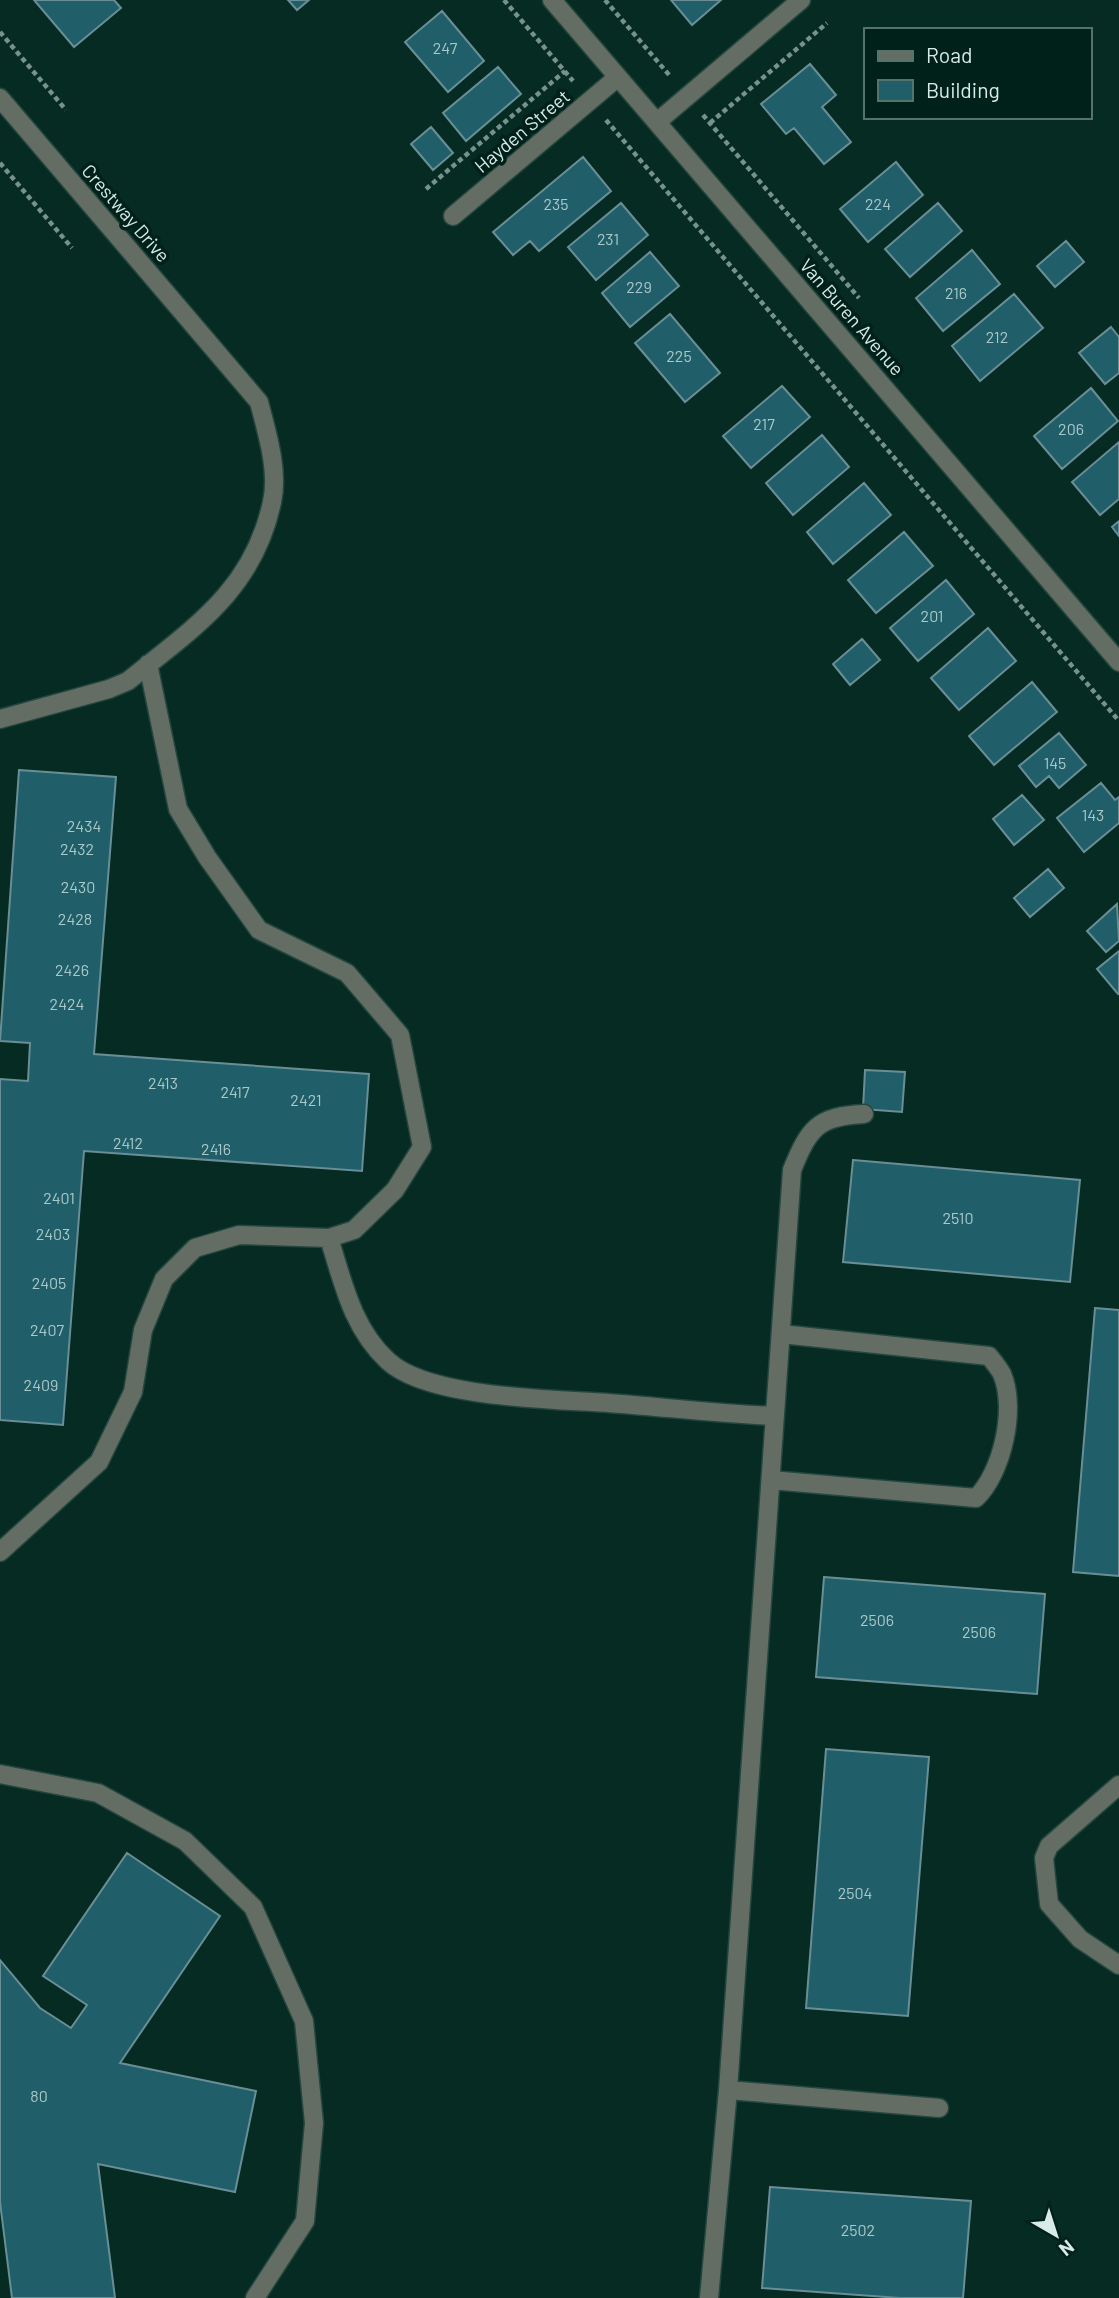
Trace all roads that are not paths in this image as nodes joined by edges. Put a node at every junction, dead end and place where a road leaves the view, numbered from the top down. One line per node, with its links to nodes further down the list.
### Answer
1 (552, 0): 3 (street, Van Buren Avenue)
2 (801, 0): 5 (street)
3 (618, 77): 5 (street, Van Buren Avenue); 6 (street, Hayden Street)
4 (0, 98): 8 (street, Crestway Drive)
5 (657, 122): 7 (street, Van Buren Avenue)
6 (453, 216)
7 (1119, 662)
8 (148, 664): 9 (street, Crestway Drive); 11 (street)
9 (0, 719)
10 (864, 1114): 12 (street)
11 (329, 1238): 13 (street); 15 (street)
12 (781, 1334): 13 (street); 14 (street)
13 (775, 1416): 14 (street)
14 (771, 1480): 19 (street)
15 (0, 1552)
16 (0, 1774): 21 (street)
17 (1119, 1785): 18 (street)
18 (1119, 1965)
19 (728, 2090): 20 (street); 22 (street)
20 (939, 2108)
21 (255, 2298)
22 (709, 2298)

